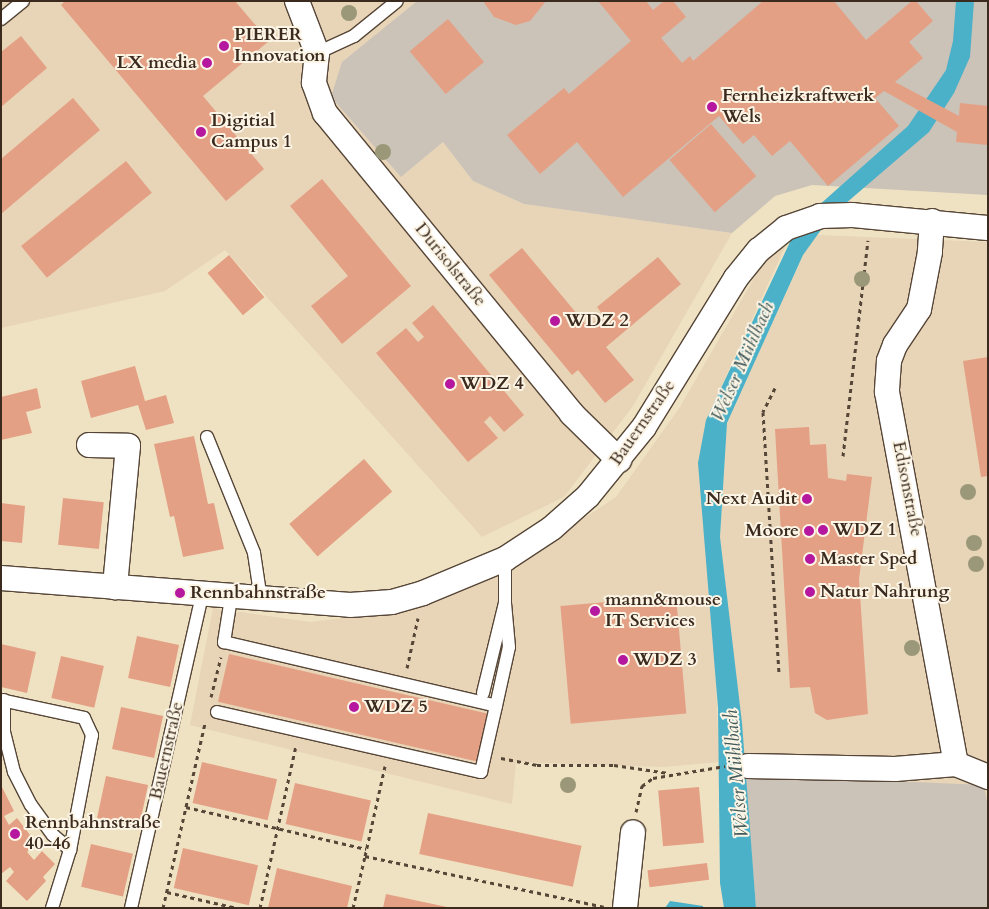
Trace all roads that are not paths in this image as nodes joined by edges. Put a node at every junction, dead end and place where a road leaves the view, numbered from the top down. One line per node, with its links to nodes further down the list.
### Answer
1 (23, 1): 4 (lane)
2 (297, 1): 5 (street, Durisolstraße)
3 (397, 1): 5 (lane)
4 (1, 19)
5 (316, 54): 10 (street, Durisolstraße)
6 (932, 221): 7 (street, Bauernstraße); 10 (street, Bauernstraße); 22 (street, Edisonstraße)
7 (988, 228)
8 (207, 437): 16 (lane)
9 (89, 445): 13 (street)
10 (619, 460): 11 (street, Bauernstraße)
11 (505, 559): 16 (street, Bauernstraße); 17 (lane)
12 (1, 578): 13 (street, Bauernstraße)
13 (115, 587): 14 (street, Bauernstraße)
14 (202, 595): 15 (street, Bauernstraße); 28 (lane, Bauernstraße)
15 (231, 598): 16 (street, Bauernstraße); 20 (lane)
16 (261, 600)
17 (505, 603): 18 (lane); 20 (lane)
18 (483, 693)
19 (3, 700): 26 (lane); 26 (lane)
20 (496, 706): 21 (lane)
21 (212, 711)
22 (956, 764): 23 (street); 24 (street)
23 (748, 766)
24 (987, 780)
25 (633, 832): 29 (street)
26 (70, 850): 27 (lane)
27 (52, 908)
28 (131, 908)
29 (625, 908)

